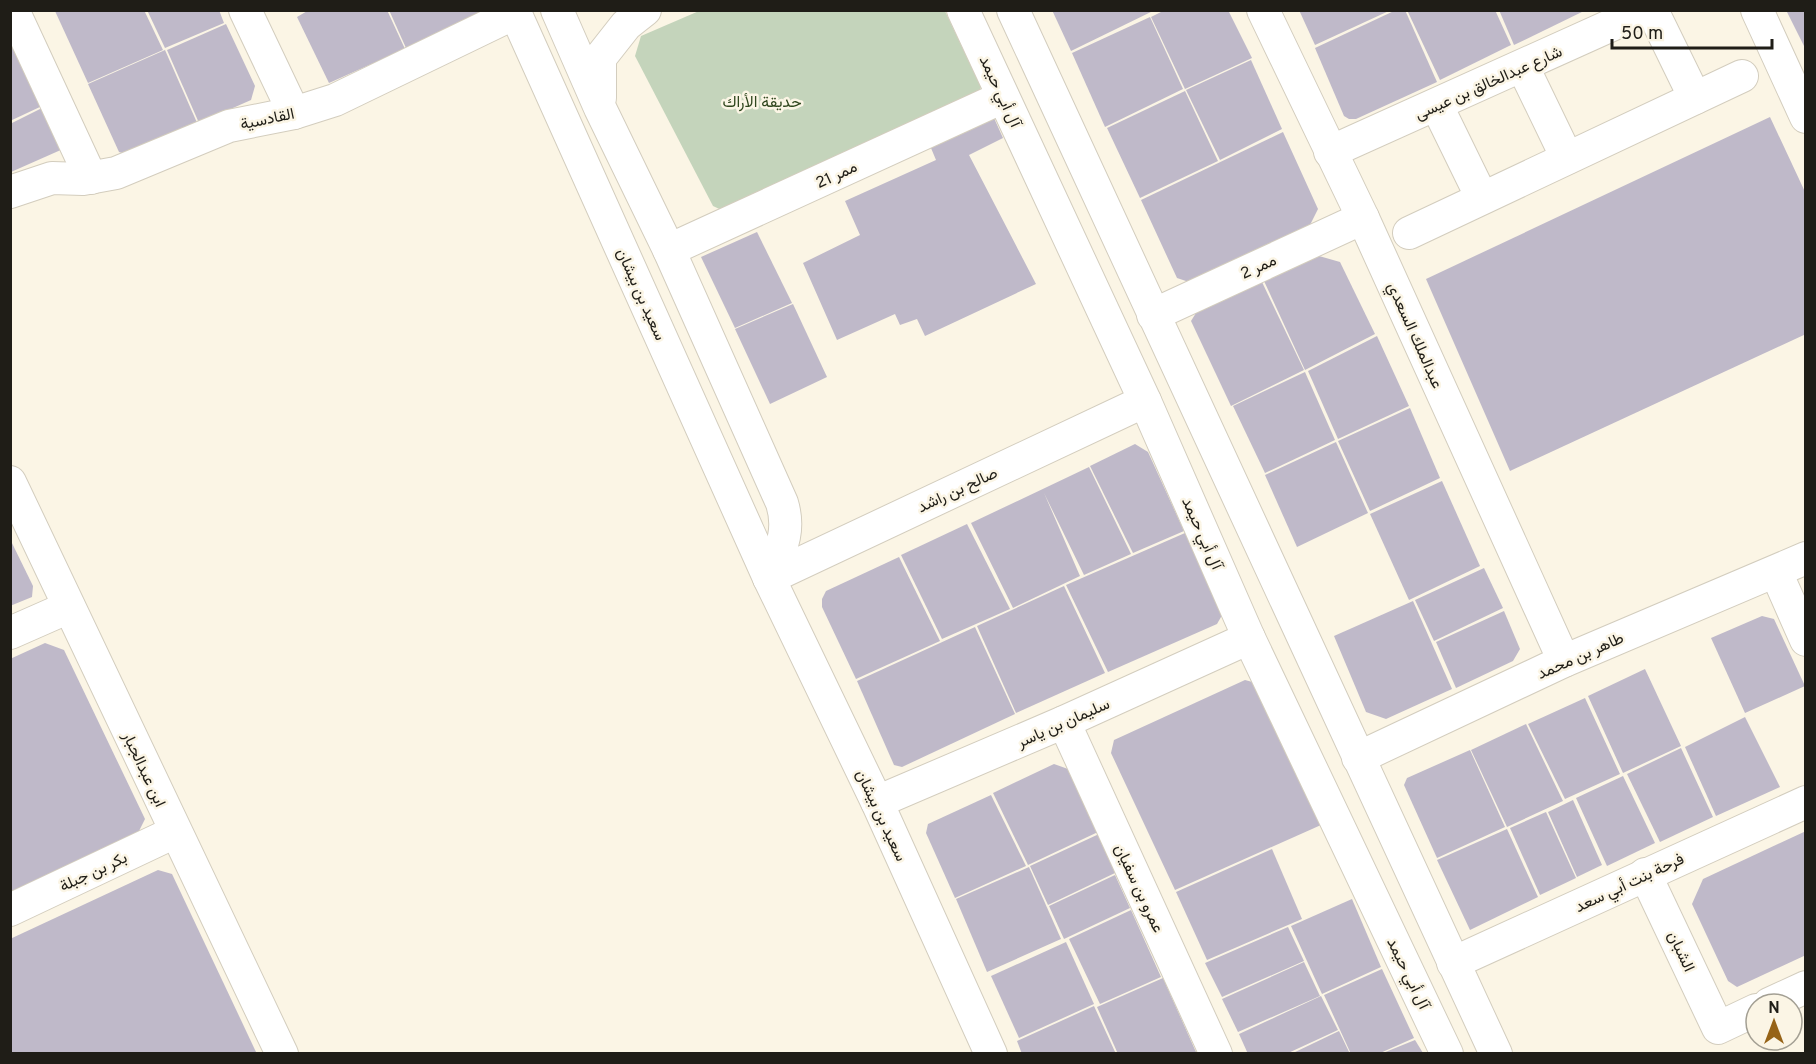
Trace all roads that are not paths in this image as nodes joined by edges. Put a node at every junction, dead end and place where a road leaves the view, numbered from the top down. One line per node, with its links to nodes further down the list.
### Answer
1 (13, 10): 22 (street)
2 (245, 10): 18 (street)
3 (557, 10): 17 (street)
4 (645, 10): 17 (street)
5 (963, 10): 14 (street, آل أبي حيمد)
6 (1013, 10): 28 (street)
7 (1263, 10): 20 (street, عبدالملك السعدي)
8 (1645, 10): 12 (street, شارع عبدالخالق بن عيسى)
9 (1652, 10): 15 (street)
10 (1757, 10): 19 (street)
11 (515, 12): 18 (street, القادسية); 33 (street, سعيد بن بيشان)
12 (1523, 67): 16 (street, شارع عبدالخالق بن عيسى); 21 (street)
13 (1742, 76): 15 (street)
14 (1003, 97): 27 (street, ممر 21); 29 (street, آل أبي حيمد)
15 (1695, 99): 21 (street)
16 (1437, 106): 20 (street, شارع عبدالخالق بن عيسى); 24 (street)
17 (600, 108): 27 (street)
18 (294, 113): 22 (street, القادسية)
19 (1806, 117)
20 (1330, 152): 25 (street, عبدالملك السعدي)
21 (1568, 158): 24 (street)
22 (90, 178): 23 (street, القادسية)
23 (10, 192)
24 (1482, 198): 26 (street)
25 (1363, 218): 28 (street, ممر 2); 38 (street, عبدالملك السعدي)
26 (1409, 233)
27 (669, 250): 33 (street)
28 (1153, 315): 40 (street)
29 (1145, 401): 33 (street, صالح بن راشد); 36 (street, آل أبي حيمد)
30 (10, 483): 34 (street, ابن عبدالجبار)
31 (1806, 558): 32 (street, طاهر بن محمد)
32 (1776, 572): 37 (street); 38 (street, طاهر بن محمد)
33 (769, 578): 41 (street, سعيد بن بيشان)
34 (69, 607): 35 (street); 43 (street, ابن عبدالجبار)
35 (10, 633)
36 (1249, 638): 39 (street, سليمان بن ياسر); 51 (street, آل أبي حيمد)
37 (1806, 640)
38 (1564, 661): 40 (street, طاهر بن محمد)
39 (1064, 722): 41 (street, سليمان بن ياسر); 50 (street, عمرو بن سفيان)
40 (1358, 758): 46 (street)
41 (877, 802): 49 (street, سعيد بن بيشان)
42 (1806, 802): 44 (street, فرحة بنت أبي سعد)
43 (175, 832): 45 (street, بكر بن جبلة); 48 (street, ابن عبدالجبار)
44 (1645, 874): 46 (street, فرحة بنت أبي سعد); 47 (street, الشبان)
45 (10, 910)
46 (1453, 963): 52 (street)
47 (1744, 1016)
48 (282, 1053)
49 (991, 1053)
50 (1216, 1053)
51 (1447, 1053)
52 (1496, 1053)

